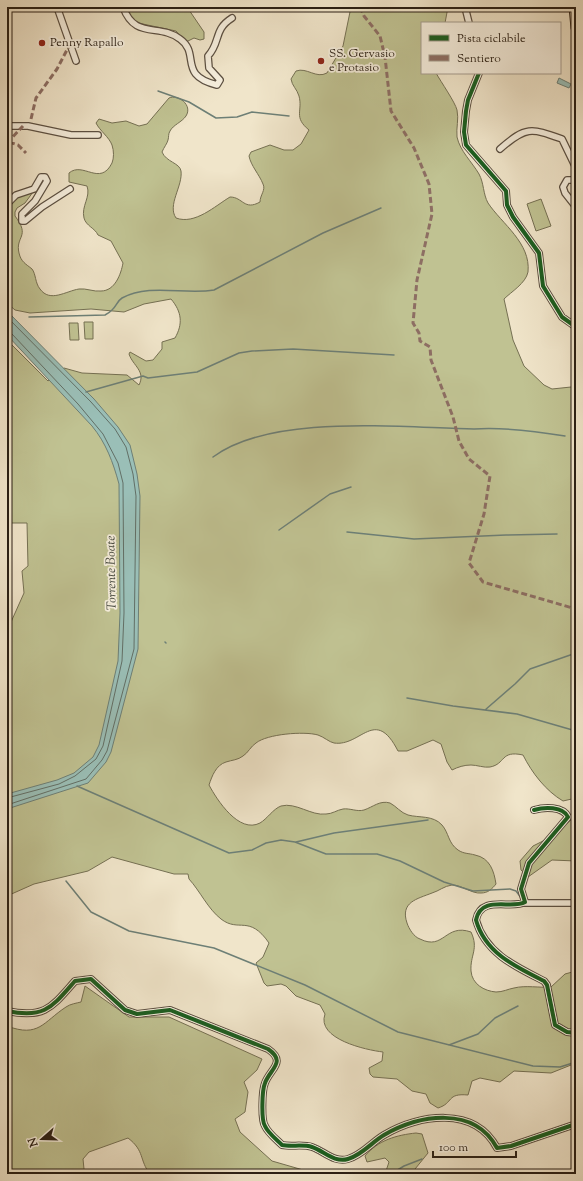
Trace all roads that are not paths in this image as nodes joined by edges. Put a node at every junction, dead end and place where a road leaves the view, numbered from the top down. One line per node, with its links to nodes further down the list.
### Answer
1 (57, 7): 8 (street)
2 (122, 7): 5 (street)
3 (465, 7): 6 (street)
4 (574, 7): 7 (main road)
5 (232, 18)
6 (469, 22)
7 (576, 28)
8 (76, 61)
9 (480, 74): 20 (street)
10 (31, 119): 12 (street)
11 (7, 126): 12 (street)
12 (28, 126): 13 (street)
13 (98, 135)
14 (500, 149): 15 (street)
15 (576, 168)
16 (576, 180): 19 (street)
17 (70, 189): 18 (street)
18 (7, 204)
19 (576, 207)
20 (576, 327)
21 (534, 810): 22 (street)
22 (524, 903): 23 (street); 25 (street)
23 (576, 903)
24 (7, 1011): 26 (street)
25 (576, 1033)
26 (576, 1124)

